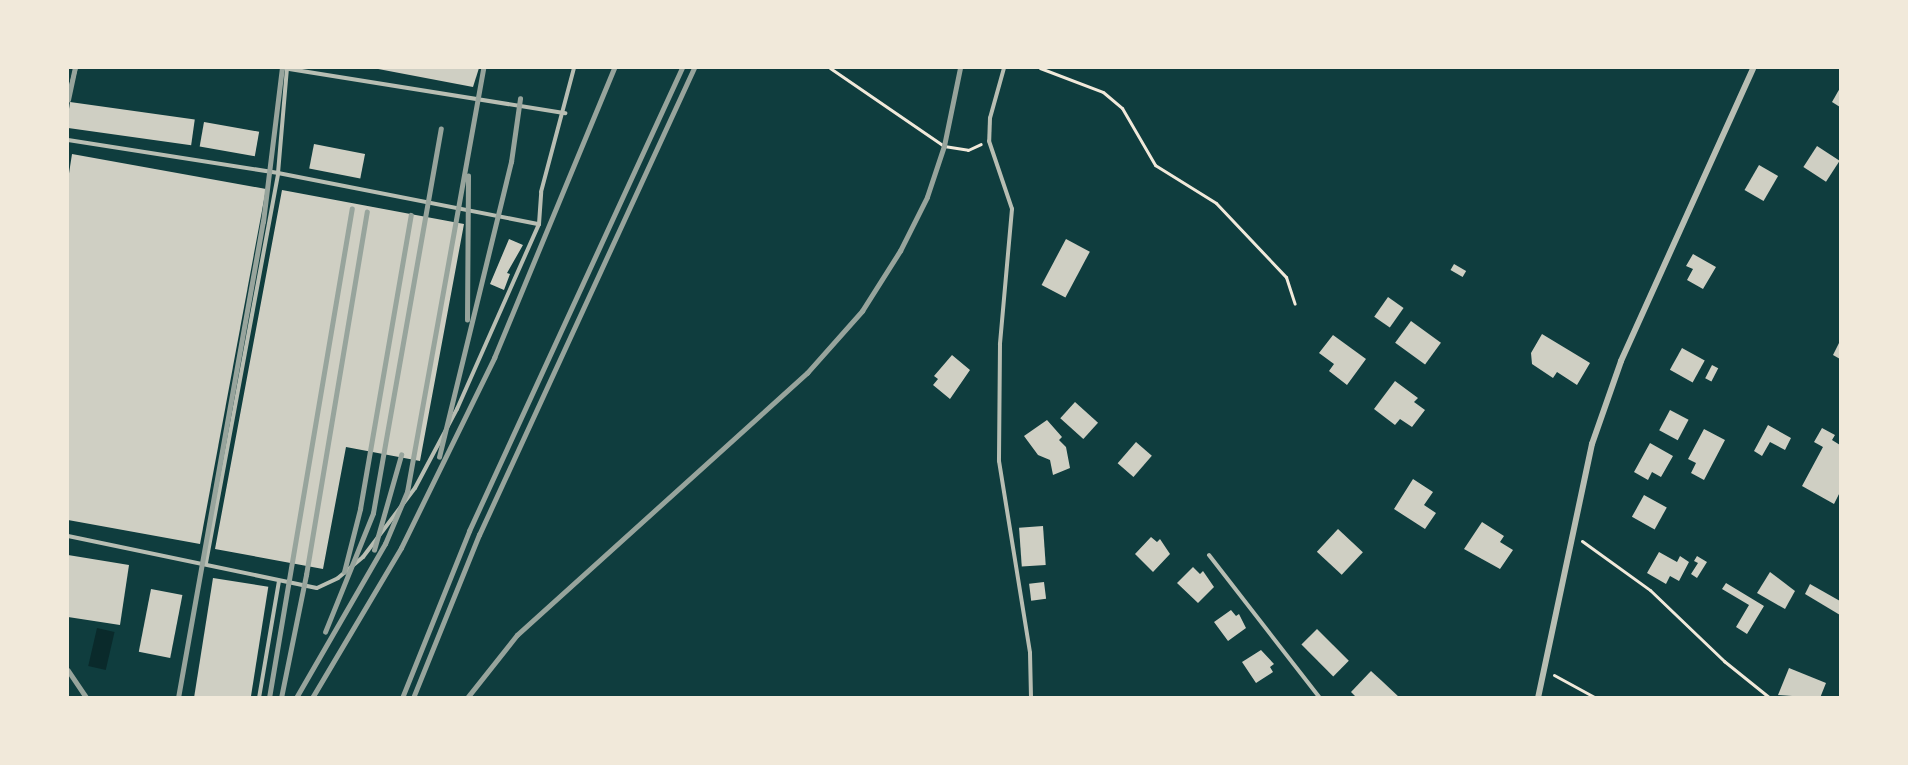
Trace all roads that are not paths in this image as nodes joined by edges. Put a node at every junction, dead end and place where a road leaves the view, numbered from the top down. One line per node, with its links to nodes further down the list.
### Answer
1 (75, 68): 6 (lane)
2 (286, 68): 7 (lane); 9 (lane)
3 (574, 68): 7 (lane)
4 (1004, 68): 16 (lane)
5 (1753, 68): 18 (street)
6 (68, 98)
7 (565, 113): 10 (lane)
8 (68, 140): 9 (lane)
9 (278, 173): 10 (lane); 13 (lane)
10 (539, 224): 14 (lane)
11 (68, 536): 13 (lane)
12 (1209, 555): 17 (lane)
13 (206, 563): 14 (lane)
14 (279, 581): 15 (lane)
15 (259, 698)
16 (1031, 698)
17 (1320, 698)
18 (1538, 698)

